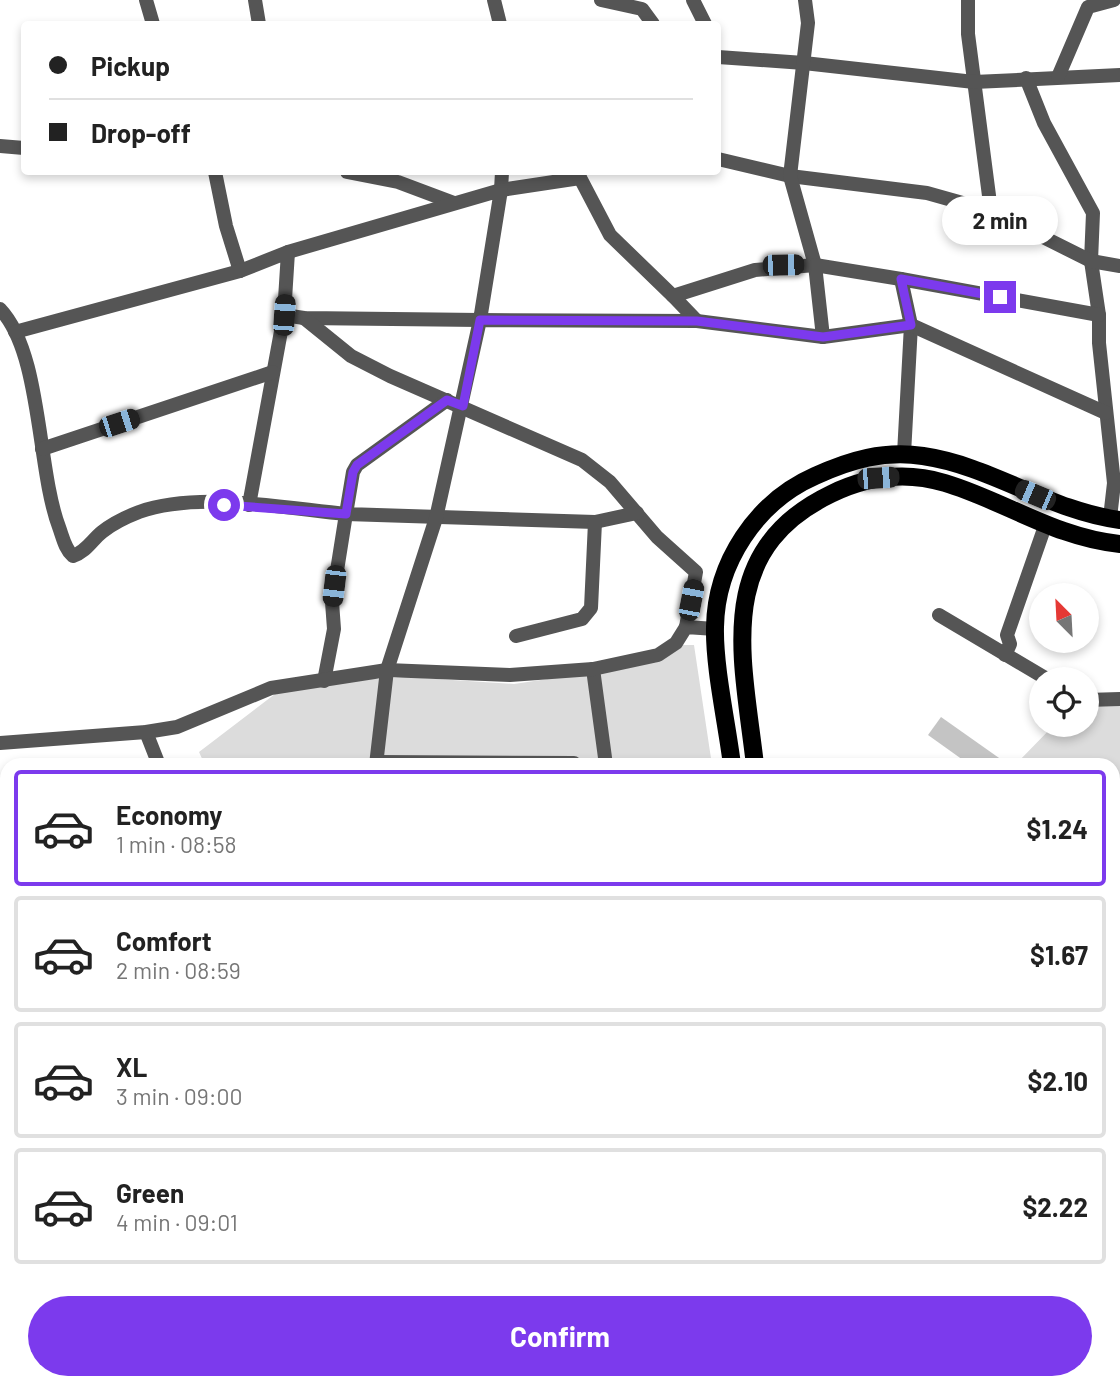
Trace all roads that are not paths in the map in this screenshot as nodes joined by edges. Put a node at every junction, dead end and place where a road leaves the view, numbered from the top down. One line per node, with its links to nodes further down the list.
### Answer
1 (132, 0): 11 (street)
2 (256, 0): 12 (street)
3 (494, 0): 13 (street)
4 (601, 0): 9 (street)
5 (693, 0): 15 (street)
6 (806, 0): 17 (street)
7 (968, 0): 21 (street)
8 (1114, 0): 10 (street)
9 (630, 2): 14 (street)
10 (1086, 4): 19 (street)
11 (149, 13)
12 (259, 21)
13 (498, 21)
14 (651, 21)
15 (704, 21)
16 (721, 56): 17 (street)
17 (804, 63): 21 (street); 29 (street)
18 (1120, 75): 19 (street)
19 (1058, 77): 20 (street)
20 (1026, 78): 21 (street); 34 (street)
21 (974, 82): 32 (street)
22 (0, 146): 23 (street)
23 (21, 148)
24 (721, 160): 29 (street)
25 (216, 175): 37 (street)
26 (362, 175): 31 (street)
27 (502, 175): 30 (street)
28 (578, 175): 30 (street); 39 (street)
29 (790, 176): 32 (street); 36 (street)
30 (501, 190): 31 (street); 44 (street)
31 (454, 204): 33 (street)
32 (991, 211): 34 (street)
33 (288, 252): 37 (street); 41 (street)
34 (1091, 261): 35 (street); 42 (street)
35 (1116, 262)
36 (815, 265): 38 (street); 39 (street); 48 (street)
37 (240, 271): 47 (street)
38 (901, 279): 42 (street); 46 (street)
39 (673, 296): 45 (street)
40 (0, 309): 47 (street)
41 (284, 315): 43 (street); 49 (street)
42 (1099, 315): 52 (street)
43 (304, 318): 44 (street); 50 (street)
44 (480, 320): 45 (street); 51 (street)
45 (697, 321): 48 (street)
46 (911, 325): 48 (street); 52 (street); 54 (street)
47 (15, 332): 53 (street)
48 (823, 337)
49 (273, 372): 53 (street); 57 (street)
50 (447, 400): 51 (street); 59 (street)
51 (463, 406): 58 (street); 60 (street)
52 (1106, 413): 61 (street)
53 (42, 449): 57 (street)
54 (904, 454): 55 (main road); 61 (main road)
55 (822, 473): 56 (main road); 67 (main road)
56 (833, 493): 63 (main road); 82 (main road)
57 (249, 505): 59 (street)
58 (637, 513): 62 (street); 66 (street)
59 (346, 514): 60 (street); 73 (street)
60 (436, 518): 62 (street); 72 (street)
61 (1115, 519)
62 (595, 522): 68 (street)
63 (1045, 526): 64 (main road); 69 (street)
64 (1120, 544)
65 (939, 615): 69 (street)
66 (686, 627): 67 (street); 70 (street)
67 (715, 629): 81 (main road)
68 (516, 636)
69 (1005, 655): 71 (street)
70 (593, 669): 72 (street); 80 (street)
71 (1029, 669)
72 (387, 670): 73 (street); 79 (street)
73 (324, 681): 76 (street)
74 (1120, 699): 75 (street)
75 (1099, 700)
76 (146, 733): 77 (street); 78 (street)
77 (0, 743)
78 (156, 758)
79 (377, 758)
80 (605, 758)
81 (731, 758)
82 (754, 758)

